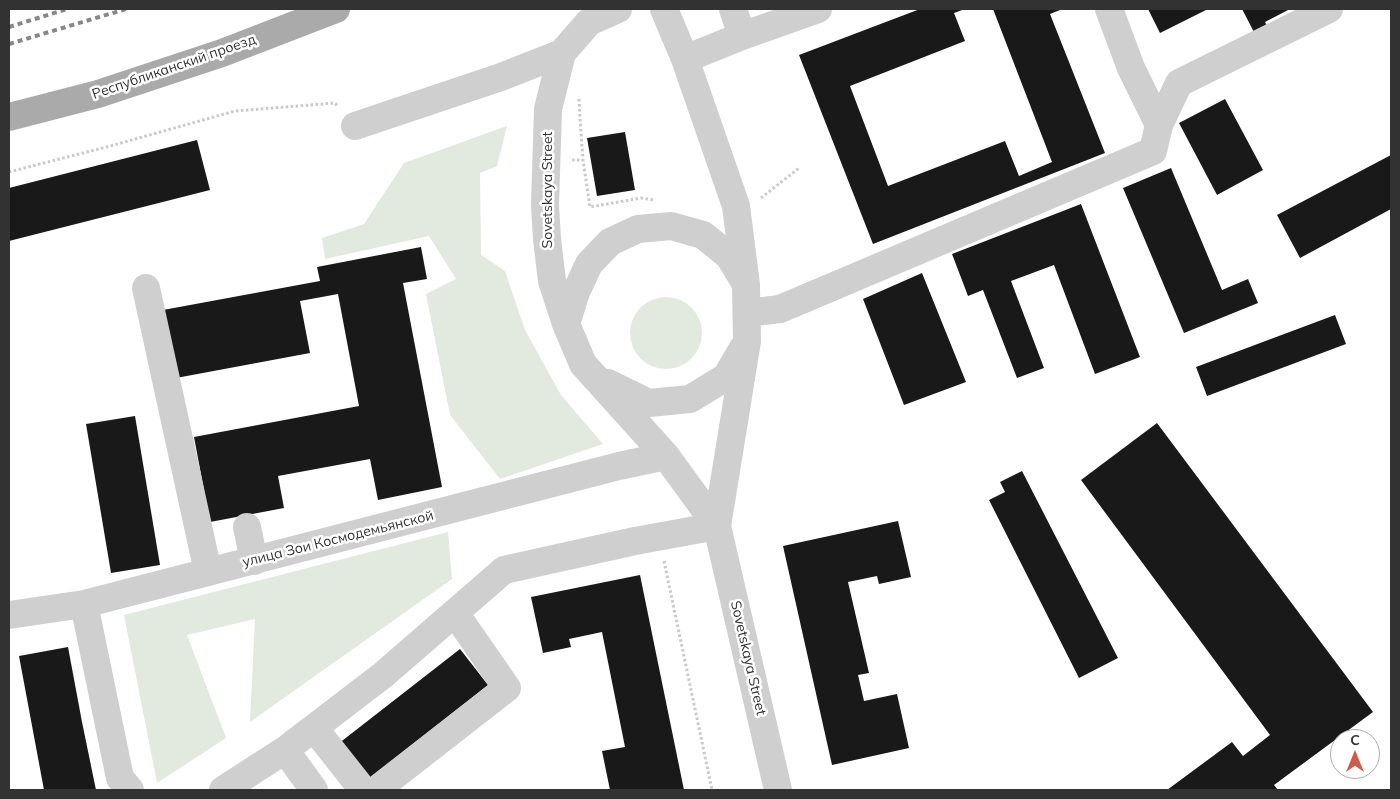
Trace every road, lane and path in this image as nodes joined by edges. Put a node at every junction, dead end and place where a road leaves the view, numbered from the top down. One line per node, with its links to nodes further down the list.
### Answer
1 (336, 9): 12 (main road, Республиканский проезд)
2 (618, 9): 9 (street, Sovetskaya Street)
3 (664, 9): 10 (street, Sovetskaya Street)
4 (733, 9): 8 (street)
5 (818, 9): 8 (street)
6 (1109, 9): 13 (street)
7 (1329, 9): 13 (street)
8 (742, 36): 10 (street)
9 (562, 53): 14 (street); 22 (street, Sovetskaya Street)
10 (685, 60): 19 (street, Sovetskaya Street)
11 (579, 90): 18 (path)
12 (9, 117)
13 (1159, 125): 21 (street)
14 (355, 126): 16 (path)
15 (799, 168): 17 (path)
16 (9, 172)
17 (759, 200)
18 (590, 207)
19 (746, 285): 21 (street, Sovetskaya Street); 22 (street)
20 (146, 288): 30 (street)
21 (747, 313): 23 (street, Sovetskaya Street)
22 (566, 324): 24 (street, Sovetskaya Street)
23 (748, 341): 24 (street); 26 (street, Sovetskaya Street)
24 (583, 364): 25 (street, Sovetskaya Street)
25 (666, 456): 26 (street, Sovetskaya Street); 29 (street, улица Зои Космодемьянской)
26 (717, 526): 28 (street); 42 (street, Sovetskaya Street)
27 (247, 528): 29 (street)
28 (658, 536): 32 (street); 41 (path)
29 (254, 561): 30 (street, улица Зои Космодемьянской)
30 (208, 572): 31 (street, улица Зои Космодемьянской)
31 (84, 604): 33 (street, улица Зои Космодемьянской); 36 (street)
32 (455, 613): 34 (street); 40 (street)
33 (9, 615)
34 (314, 728): 35 (street); 39 (street)
35 (285, 750): 37 (street); 38 (street)
36 (130, 790)
37 (222, 790)
38 (314, 790)
39 (364, 790)
40 (376, 790)
41 (712, 790)
42 (778, 790)

